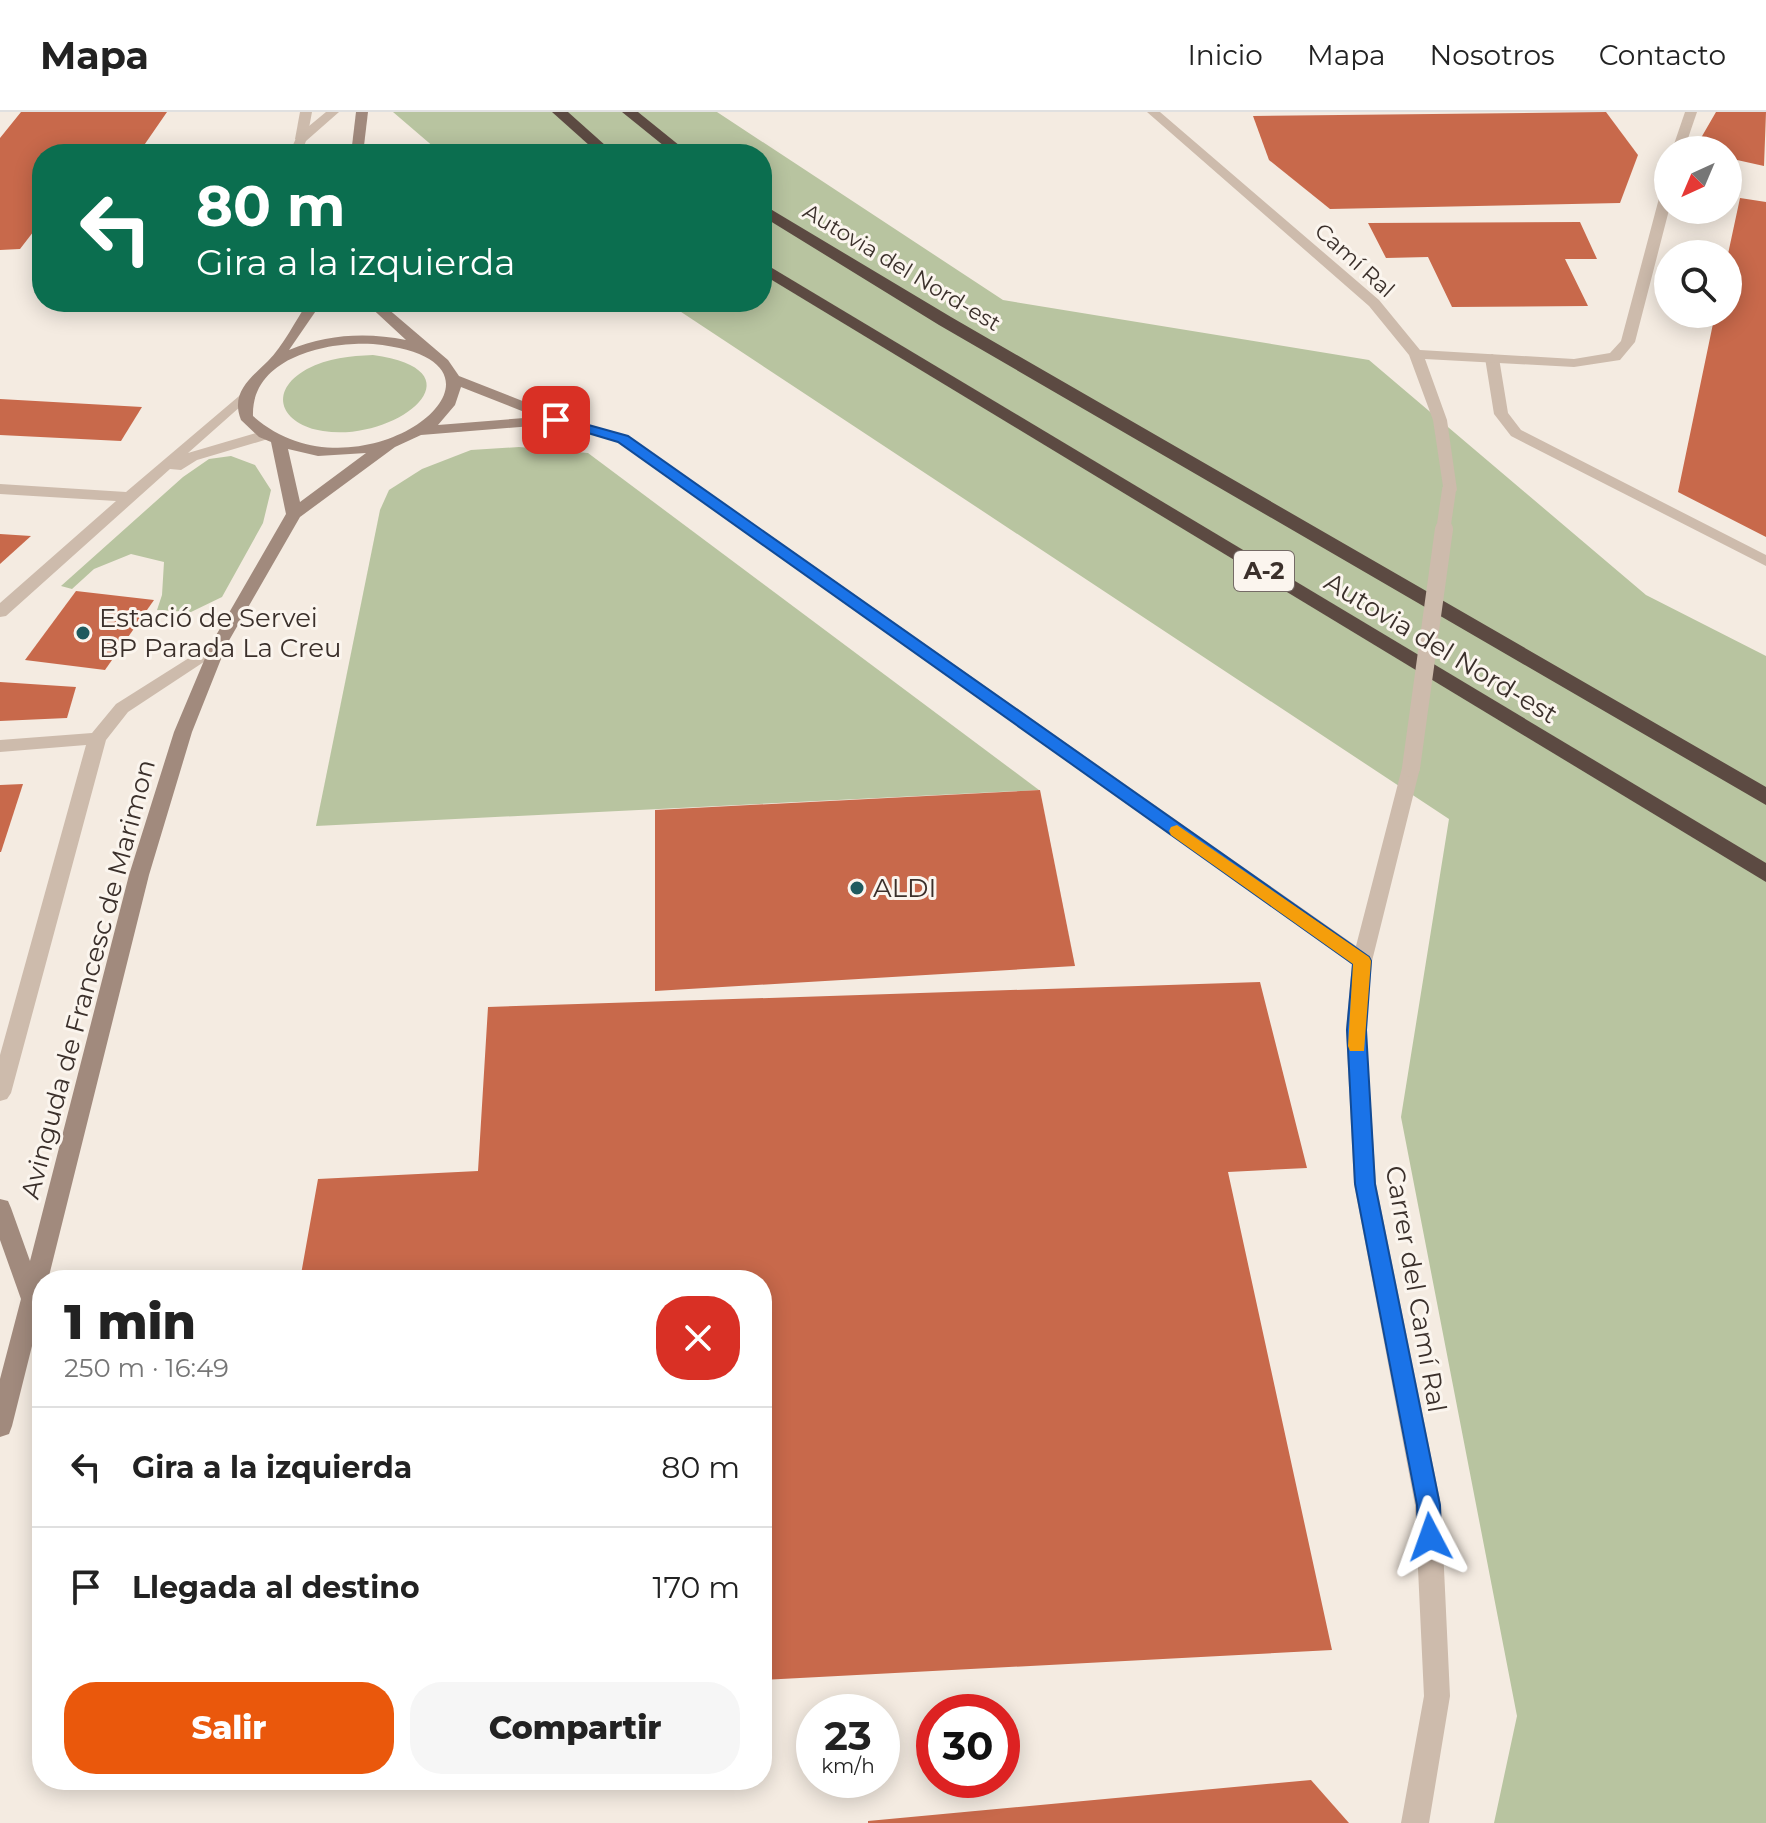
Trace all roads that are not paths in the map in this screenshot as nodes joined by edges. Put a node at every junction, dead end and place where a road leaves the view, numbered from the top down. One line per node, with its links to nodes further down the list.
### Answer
1 (306, 112): 9 (street)
2 (333, 112): 9 (street)
3 (362, 112): 11 (main road)
4 (559, 112): 12 (highway)
5 (629, 112): 13 (highway)
6 (1153, 112): 20 (street, Camí Ral)
7 (1691, 112): 8 (street)
8 (1683, 136)
9 (301, 139): 10 (street)
10 (299, 144)
11 (358, 144)
12 (596, 144)
13 (670, 144)
14 (772, 215): 38 (highway, Autovia del Nord-est / A-2)
15 (1658, 224): 21 (street)
16 (772, 273): 39 (highway, Autovia del Nord-est / A-2)
17 (308, 312): 22 (main road)
18 (383, 312): 19 (main road)
19 (424, 349): 22 (main road); 23 (main road)
20 (1416, 354): 21 (street); 37 (street, Camí Ral, bridge)
21 (1492, 358): 32 (street)
22 (271, 366): 24 (main road)
23 (454, 379): 25 (main road); 26 (main road)
24 (245, 395): 27 (main road); 30 (street)
25 (556, 420): 26 (main road); 40 (street)
26 (420, 431): 28 (main road)
27 (270, 440): 28 (main road); 30 (street); 31 (main road)
28 (389, 444): 31 (main road)
29 (0, 489): 30 (street)
30 (128, 497): 33 (street)
31 (294, 514): 34 (main road, Avinguda de Francesc de Marimon)
32 (1766, 561)
33 (0, 612)
34 (219, 644): 35 (street, Avinguda de Francesc de Marimon); 43 (main road, Avinguda de Francesc de Marimon)
35 (97, 738): 36 (street); 41 (street, Avinguda de Francesc de Marimon)
36 (0, 746)
37 (1411, 768): 40 (street, Carrer del Camí Ral)
38 (1766, 797)
39 (1766, 874)
40 (1362, 961): 47 (street, Carrer del Camí Ral)
41 (0, 1093)
42 (0, 1208): 44 (main road)
43 (41, 1270)
44 (32, 1298)
45 (32, 1305): 46 (main road, Avinguda de Francesc de Marimon)
46 (0, 1426)
47 (1415, 1823)

